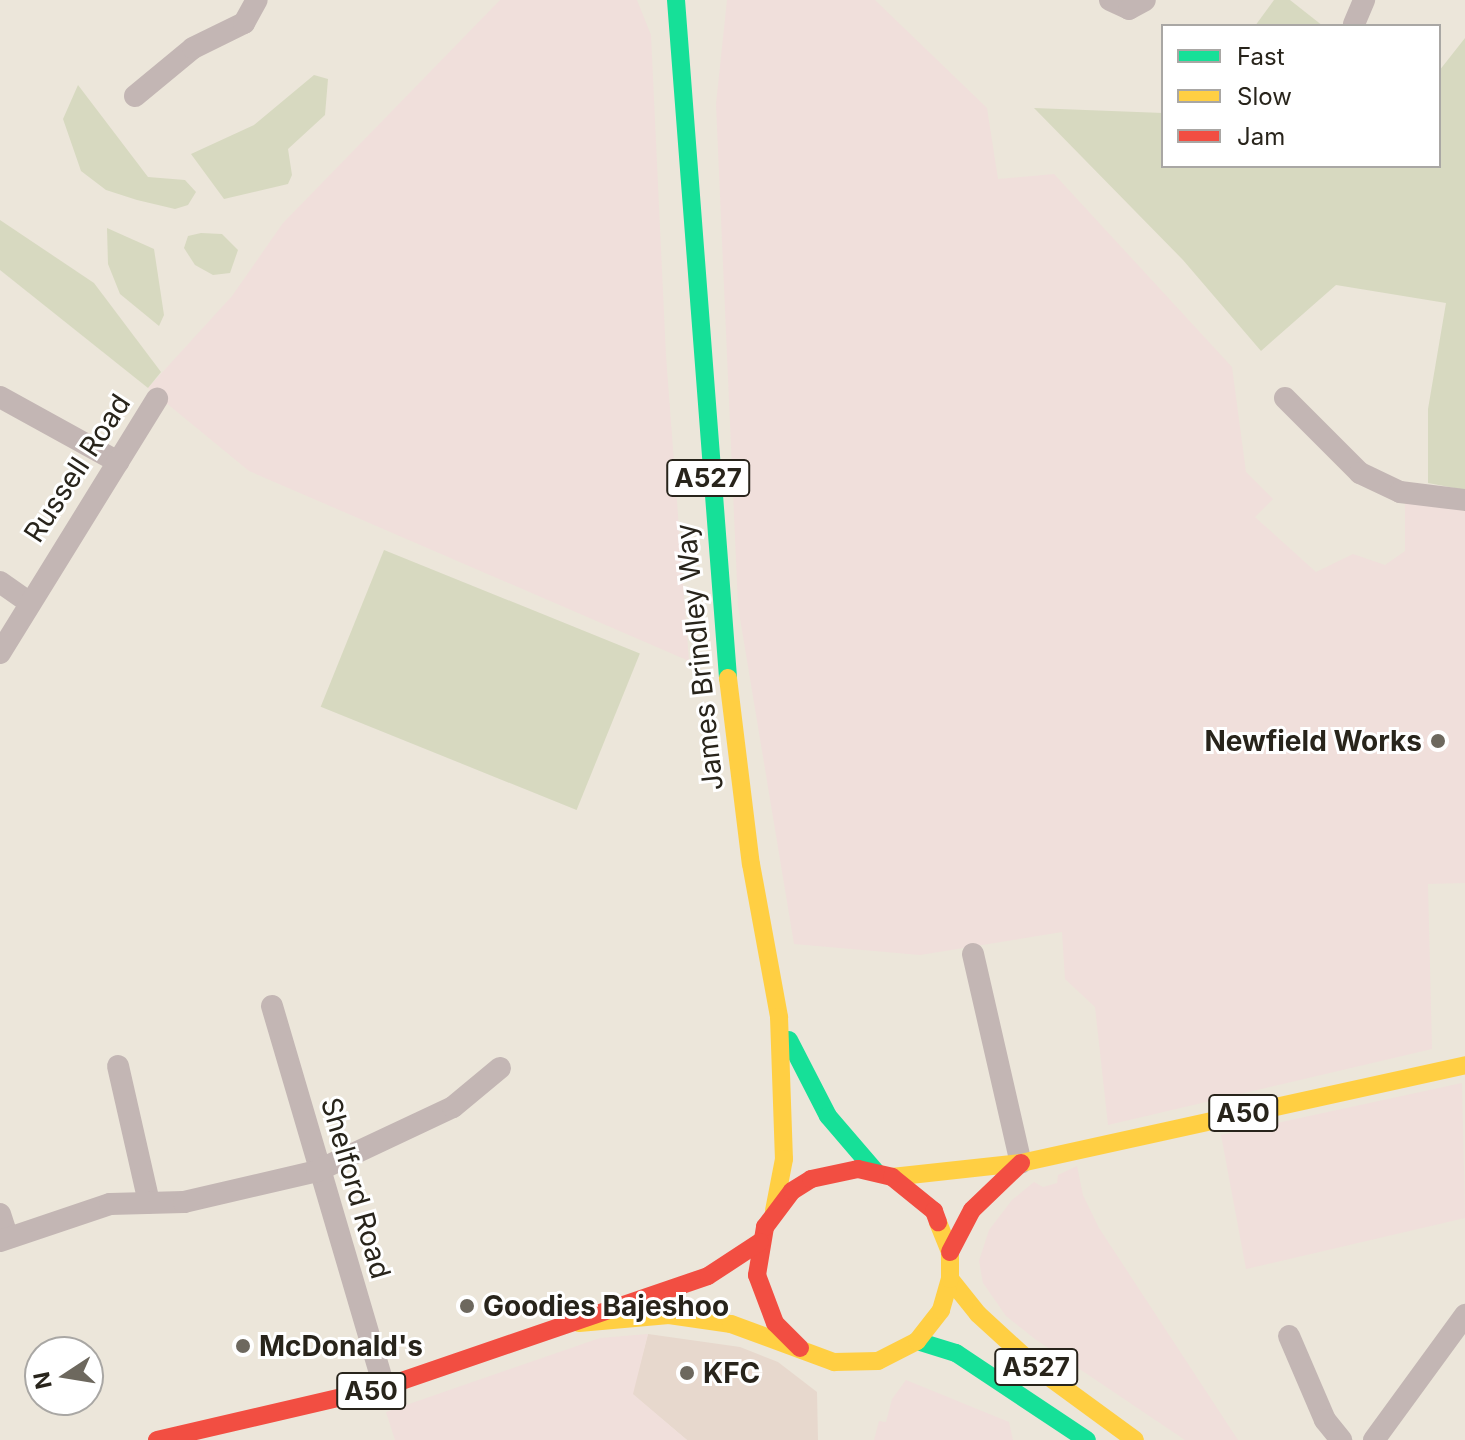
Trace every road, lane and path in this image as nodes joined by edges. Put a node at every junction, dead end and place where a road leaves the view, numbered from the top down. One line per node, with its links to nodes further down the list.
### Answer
1 (257, 0): 7 (street)
2 (676, 0): 18 (main road, James Brindley Way / A527)
3 (1110, 0): 4 (street)
4 (1145, 0)
5 (1364, 0): 6 (street)
6 (1354, 24)
7 (135, 96)
8 (0, 397): 11 (street)
9 (1285, 398): 12 (street)
10 (157, 399): 11 (street, Russell Road)
11 (118, 462): 14 (street, Russell Road)
12 (1465, 500)
13 (0, 582): 14 (street)
14 (27, 601): 15 (street, Russell Road)
15 (0, 653)
16 (973, 954): 22 (street)
17 (272, 1006): 23 (street, Shelford Road)
18 (779, 1017): 24 (main road, James Brindley Way / A527); 26 (main road, James Brindley Way / A527)
19 (1465, 1065): 22 (main road, A50)
20 (118, 1066): 25 (street)
21 (500, 1068): 23 (street)
22 (1021, 1163): 24 (main road, A50); 30 (main road, A50)
23 (317, 1171): 25 (street); 37 (street, Shelford Road)
24 (884, 1174): 26 (main road, A50); 30 (main road, A50)
25 (149, 1203): 28 (street)
26 (774, 1211): 29 (main road, A50)
27 (0, 1214): 28 (street)
28 (4, 1238)
29 (760, 1242): 33 (main road, A50); 36 (main road, A50)
30 (950, 1252): 31 (main road, A50)
31 (950, 1279): 35 (main road, A50); 40 (main road, A527)
32 (1465, 1315): 42 (street)
33 (579, 1323): 36 (main road); 37 (main road, A50)
34 (1289, 1336): 41 (street)
35 (917, 1341): 36 (main road, A50); 39 (main road, A527)
36 (800, 1348)
37 (384, 1387): 38 (main road, A50)
38 (157, 1440)
39 (1087, 1440)
40 (1135, 1440)
41 (1341, 1440)
42 (1374, 1440)

